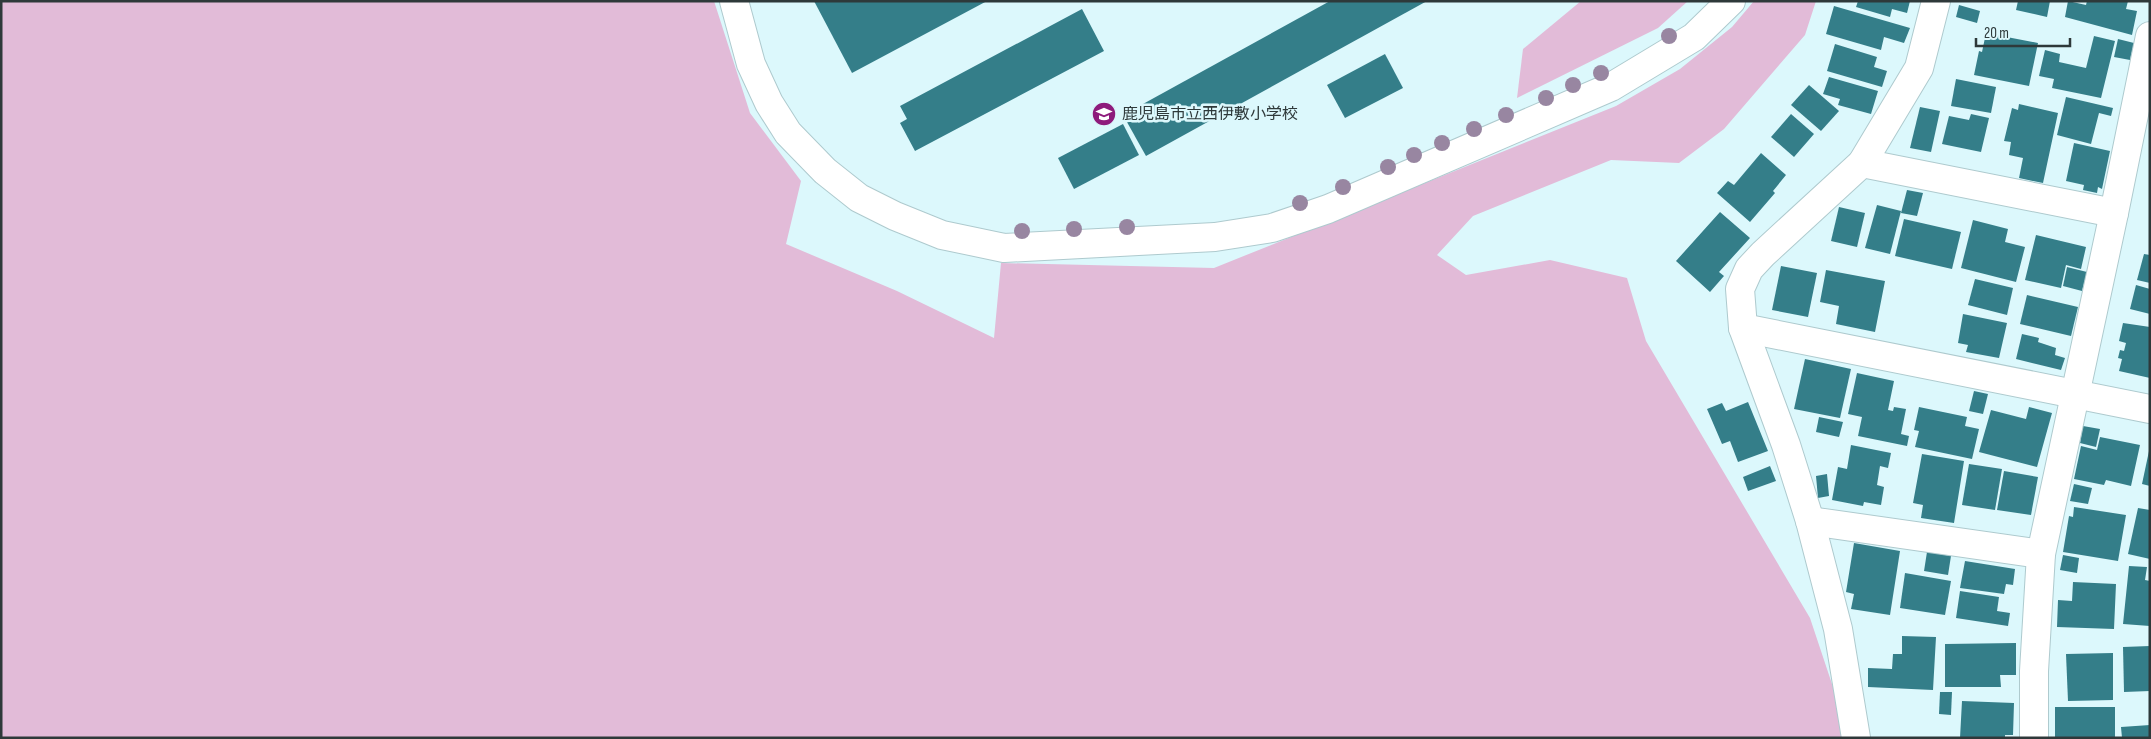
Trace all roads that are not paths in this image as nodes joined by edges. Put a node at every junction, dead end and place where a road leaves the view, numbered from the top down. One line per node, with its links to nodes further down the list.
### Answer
1 (734, 1): 2 (street)
2 (1731, 1)
3 (1936, 1): 5 (street)
4 (2150, 36): 6 (street)
5 (1862, 163): 6 (street); 7 (street)
6 (2114, 213): 8 (street)
7 (1743, 328): 8 (street); 10 (street)
8 (2076, 394): 9 (street); 11 (street)
9 (2150, 409)
10 (1810, 521): 11 (street); 12 (street)
11 (2041, 554): 13 (street)
12 (1856, 738)
13 (2034, 738)

